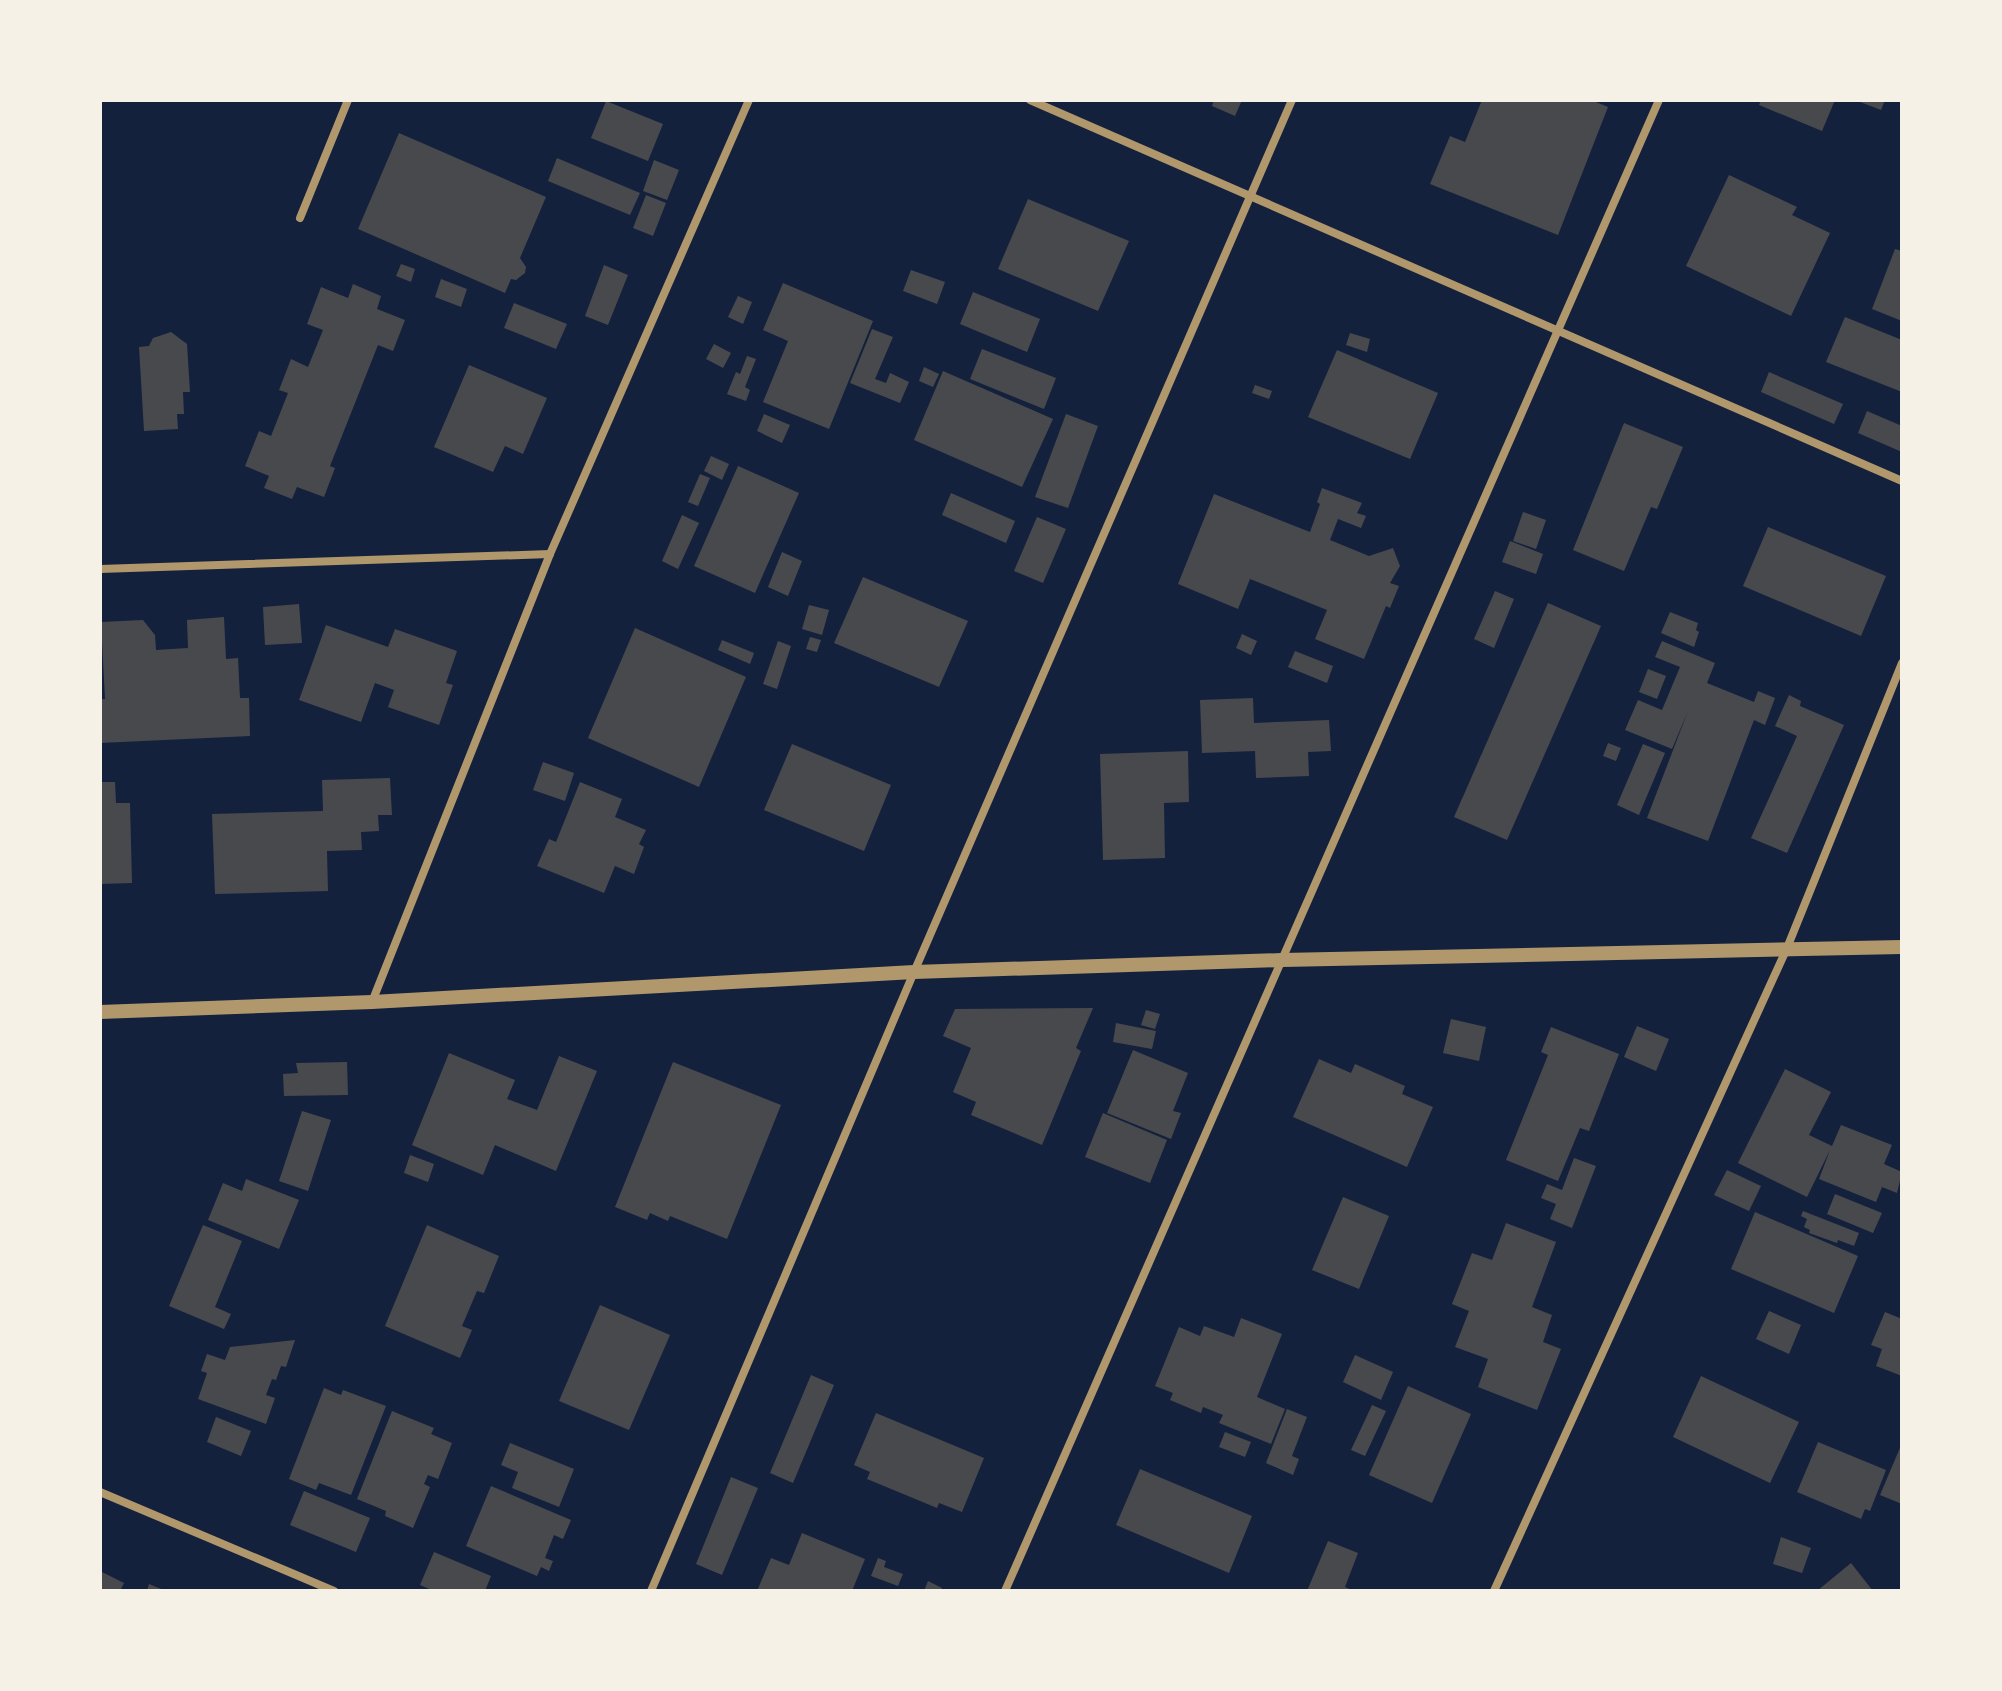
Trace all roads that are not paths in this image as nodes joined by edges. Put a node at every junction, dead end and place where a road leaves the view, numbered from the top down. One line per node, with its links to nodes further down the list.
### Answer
1 (348, 100): 7 (street)
2 (749, 100): 10 (street)
3 (1030, 100): 6 (street)
4 (1292, 100): 6 (street)
5 (1659, 100): 8 (street)
6 (1249, 196): 8 (street); 16 (street)
7 (300, 218)
8 (1557, 330): 9 (street); 15 (street)
9 (1902, 481)
10 (550, 554): 11 (street); 17 (street)
11 (100, 569)
12 (1902, 663): 14 (street)
13 (1902, 947): 14 (street)
14 (1787, 948): 15 (street); 23 (street)
15 (1282, 960): 16 (street); 22 (street)
16 (914, 972): 17 (street); 21 (street)
17 (372, 1002): 18 (street)
18 (100, 1012)
19 (100, 1492): 20 (street)
20 (334, 1591)
21 (651, 1591)
22 (1005, 1591)
23 (1494, 1591)

